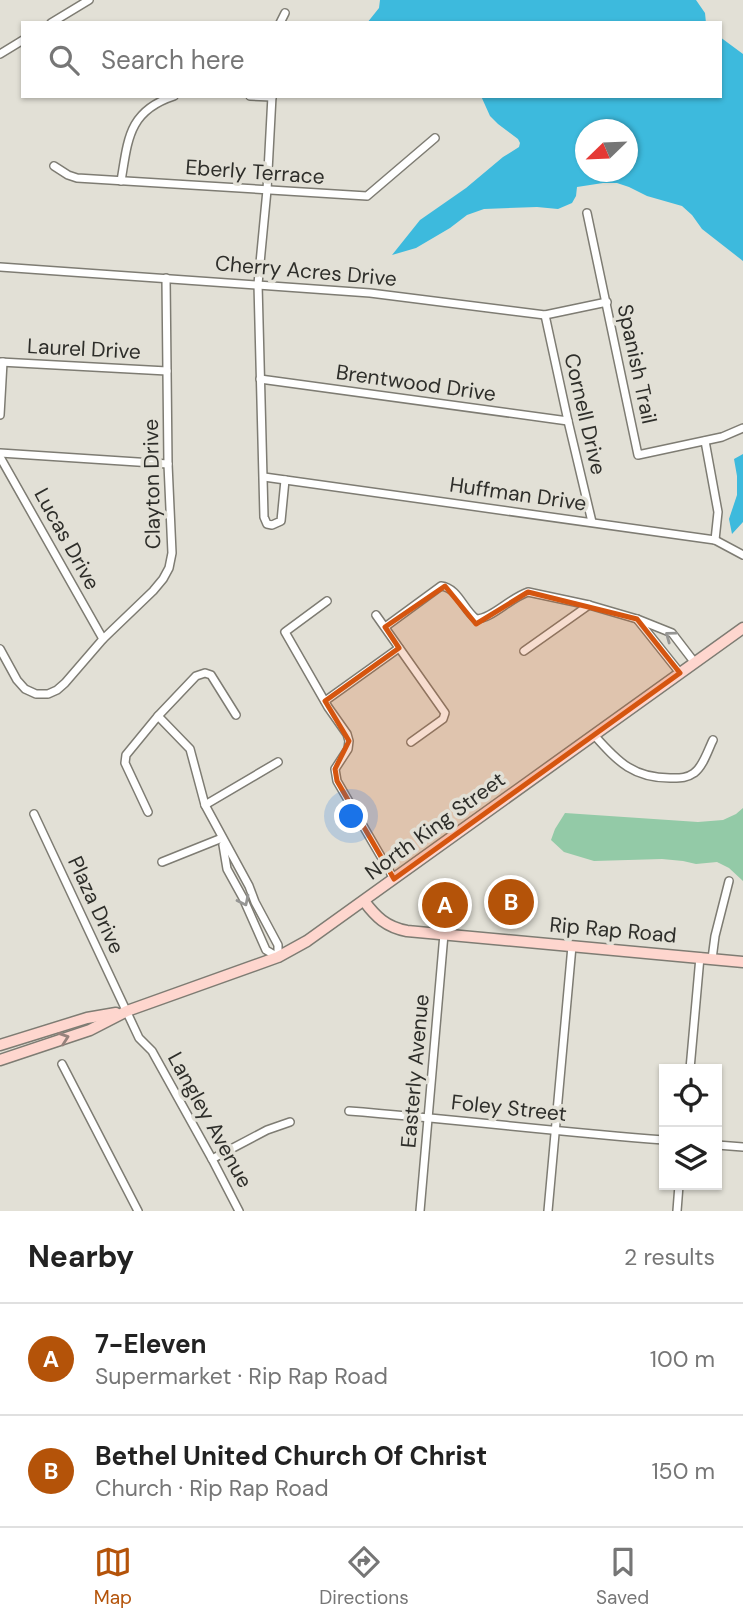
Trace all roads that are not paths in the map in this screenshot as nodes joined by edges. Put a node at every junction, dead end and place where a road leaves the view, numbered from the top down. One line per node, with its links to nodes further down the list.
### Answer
1 (89, 0): 3 (street)
2 (285, 13): 4 (street)
3 (54, 21)
4 (281, 21)
5 (21, 41): 6 (street)
6 (0, 54)
7 (170, 98): 11 (street)
8 (272, 98): 12 (street)
9 (435, 138): 12 (street, Eberly Terrace)
10 (54, 166): 11 (street, Eberly Terrace)
11 (121, 181): 12 (street, Eberly Terrace)
12 (267, 190): 16 (street)
13 (587, 213): 17 (street, Spanish Trail)
14 (0, 267): 15 (street, Cherry Acres Drive)
15 (166, 278): 16 (street, Cherry Acres Drive); 20 (street, Clayton Drive)
16 (258, 284): 18 (street, Cherry Acres Drive); 21 (street)
17 (607, 302): 18 (street, Cherry Acres Drive); 25 (street, Spanish Trail)
18 (545, 315): 23 (street, Cornell Drive)
19 (1, 362): 20 (street, Laurel Drive); 22 (street)
20 (167, 371): 27 (street, Clayton Drive)
21 (260, 379): 23 (street, Brentwood Drive); 28 (street)
22 (0, 415)
23 (568, 421): 30 (street, Cornell Drive)
24 (743, 428): 25 (street, Spanish Trail)
25 (705, 441): 31 (street)
26 (0, 455): 27 (street); 39 (street, Lucas Drive)
27 (168, 464): 39 (street, Clayton Drive)
28 (264, 477): 29 (street, Huffman Drive); 29 (street)
29 (285, 480): 30 (street, Huffman Drive)
30 (592, 522): 31 (street, Huffman Drive)
31 (715, 540): 32 (street, Huffman Drive)
32 (743, 555)
33 (327, 601): 45 (street)
34 (589, 605): 36 (street); 37 (street); 42 (street)
35 (376, 615): 37 (street)
36 (637, 619): 43 (street, one-way to 36); 44 (street)
37 (385, 627): 40 (street)
38 (743, 628): 43 (main road, North King Street)
39 (103, 639): 41 (street, Clayton Drive)
40 (400, 648): 45 (street); 50 (street)
41 (0, 649)
42 (524, 651)
43 (695, 663): 44 (main road, North King Street)
44 (680, 673): 48 (main road, North King Street)
45 (325, 701): 57 (street)
46 (236, 715): 47 (street)
47 (158, 716): 52 (street); 53 (street)
48 (594, 735): 49 (street); 57 (main road, North King Street)
49 (713, 740)
50 (411, 742)
51 (278, 762): 52 (street)
52 (205, 805): 55 (street)
53 (148, 812)
54 (34, 814): 66 (street, Plaza Drive)
55 (222, 838): 56 (street); 62 (street); 62 (street, one-way to 62)
56 (162, 862)
57 (394, 879): 59 (main road, North King Street)
58 (729, 881): 64 (street)
59 (364, 901): 60 (main road, Rip Rap Road); 62 (main road, North King Street)
60 (444, 933): 61 (main road, Rip Rap Road); 72 (street, Easterly Avenue)
61 (572, 946): 63 (main road, Rip Rap Road); 74 (street)
62 (278, 957): 66 (main road, North King Street)
63 (700, 957): 64 (main road, Rip Rap Road); 69 (street)
64 (712, 959): 65 (main road, Rip Rap Road)
65 (743, 962)
66 (127, 1012): 67 (main road, North King Street); 68 (main road, North King Street, one-way to 66); 78 (street, Langley Avenue)
67 (0, 1045)
68 (0, 1060)
69 (690, 1064)
70 (62, 1065): 80 (street)
71 (349, 1111): 72 (street, Foley Street)
72 (429, 1117): 74 (street, Foley Street); 82 (street, Easterly Avenue)
73 (289, 1122): 78 (street)
74 (555, 1131): 75 (street, Foley Street); 83 (street)
75 (659, 1140)
76 (722, 1145): 77 (street)
77 (743, 1147)
78 (212, 1159): 81 (street, Langley Avenue)
79 (679, 1190): 84 (street)
80 (138, 1211)
81 (239, 1211)
82 (420, 1211)
83 (548, 1211)
84 (677, 1211)

